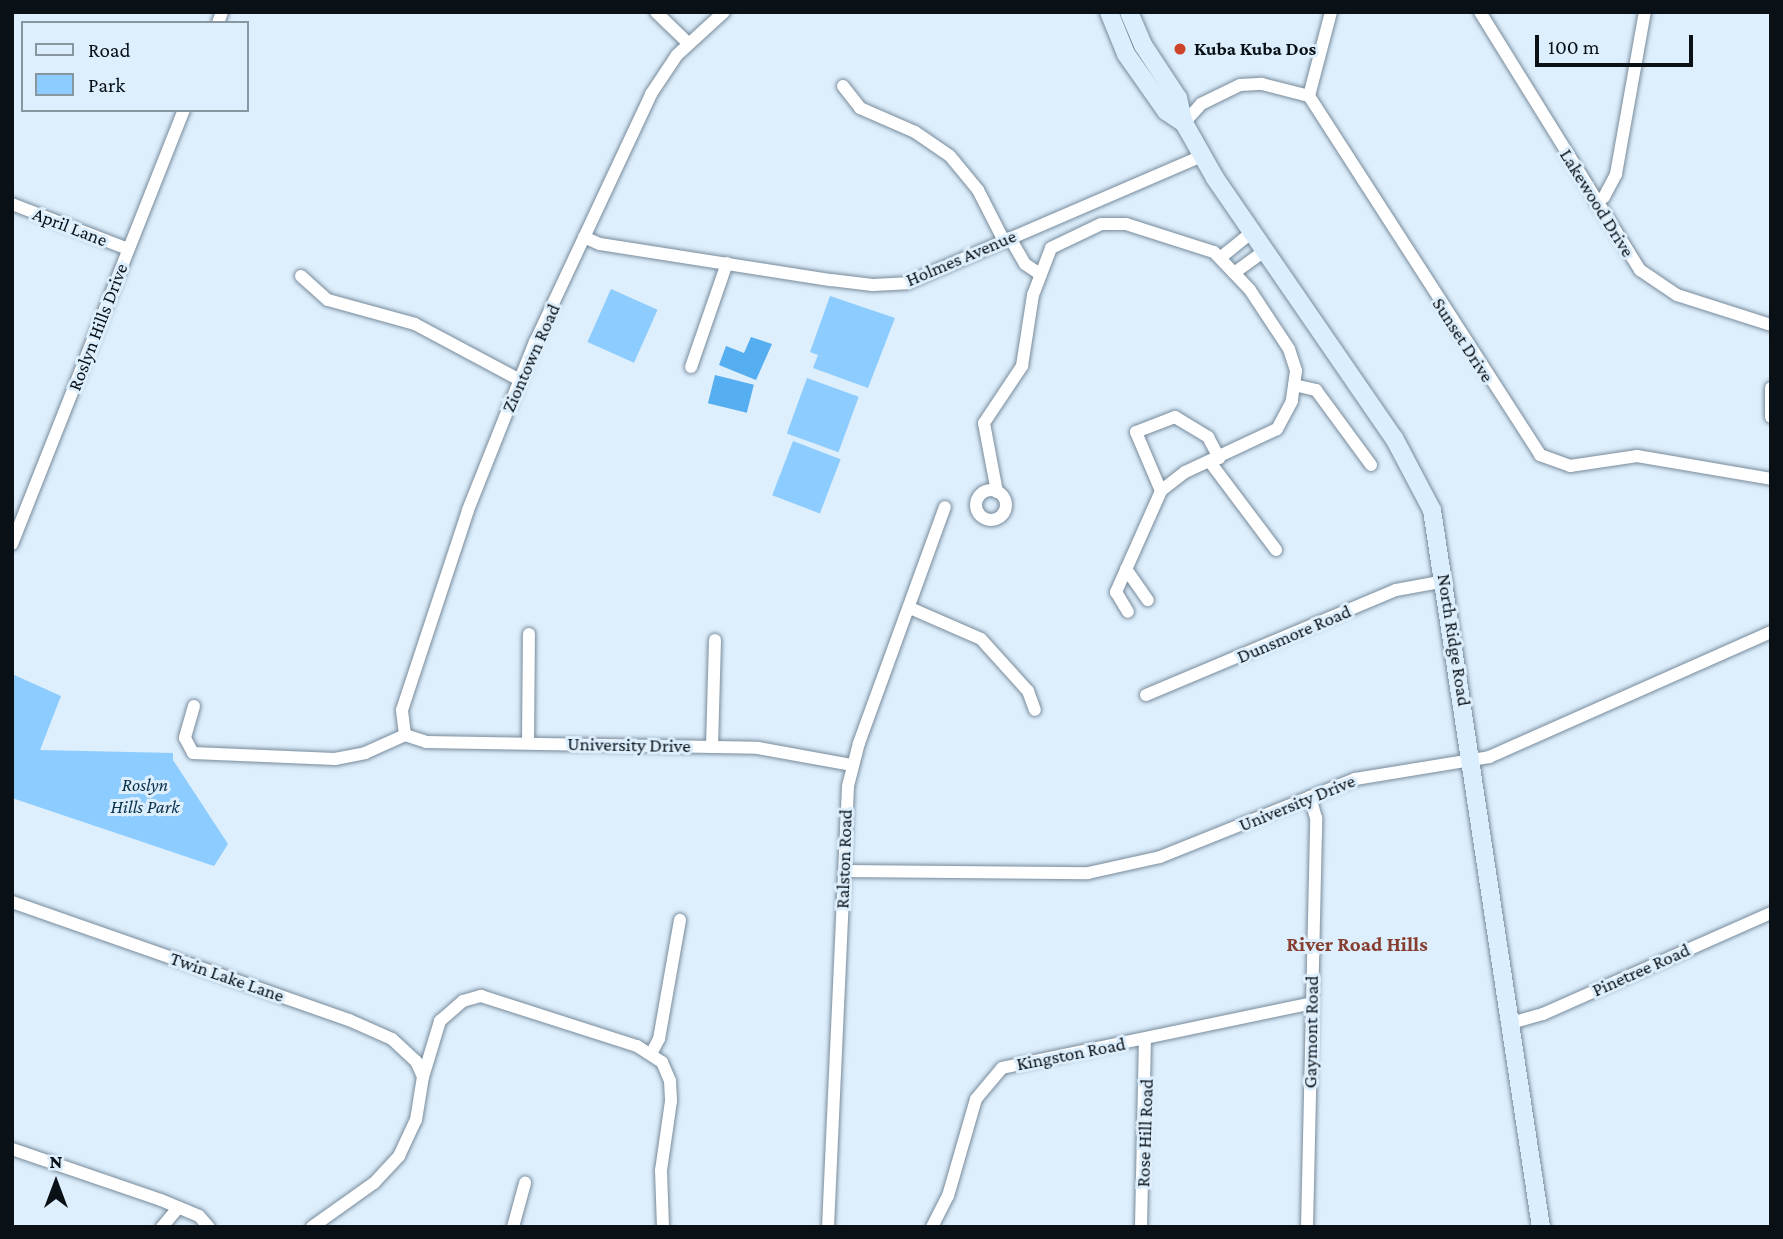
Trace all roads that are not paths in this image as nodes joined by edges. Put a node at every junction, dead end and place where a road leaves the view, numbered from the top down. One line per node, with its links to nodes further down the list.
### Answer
1 (656, 12): 8 (street)
2 (724, 12): 8 (street, Ziontown Road)
3 (1108, 12): 12 (main road, North Ridge Road)
4 (1129, 12): 12 (main road, North Ridge Road)
5 (1331, 12): 10 (street)
6 (1480, 12): 14 (street, Lakewood Drive)
7 (1645, 12): 14 (street)
8 (688, 43): 17 (street, Ziontown Road)
9 (843, 86): 18 (street)
10 (1309, 96): 12 (street); 34 (street, Sunset Drive)
11 (183, 112): 19 (street, Roslyn Hills Drive)
12 (1184, 123): 13 (main road, North Ridge Road)
13 (1202, 156): 16 (main road, North Ridge Road); 18 (street, Holmes Avenue)
14 (1596, 202): 26 (street, Lakewood Drive)
15 (12, 204): 19 (street, April Lane)
16 (1251, 233): 20 (main road, North Ridge Road); 21 (street)
17 (584, 237): 22 (street, Holmes Avenue); 28 (street, Ziontown Road)
18 (1007, 240): 22 (street, Holmes Avenue); 24 (street)
19 (128, 249): 38 (street, Roslyn Hills Drive)
20 (1264, 252): 23 (street); 41 (main road, North Ridge Road)
21 (1220, 258): 23 (street); 24 (street)
22 (727, 263): 27 (street)
23 (1234, 273): 29 (street)
24 (1040, 274): 36 (street)
25 (301, 276): 28 (street)
26 (1771, 325)
27 (691, 367)
28 (520, 380): 51 (street, Ziontown Road)
29 (1294, 385): 32 (street); 33 (street)
30 (1771, 388): 31 (street)
31 (1771, 417)
32 (1215, 460): 35 (street); 35 (street); 39 (street)
33 (1371, 465)
34 (1771, 480)
35 (1161, 491): 40 (street)
36 (997, 492)
37 (945, 507): 43 (street, Ralston Road)
38 (12, 544)
39 (1276, 550)
40 (1126, 569): 42 (street); 44 (street)
41 (1445, 580): 48 (street, Dunsmore Road); 54 (main road, North Ridge Road)
42 (1148, 600)
43 (910, 608): 50 (street); 55 (street, Ralston Road)
44 (1128, 612)
45 (1771, 632): 54 (street, University Drive)
46 (529, 634): 52 (street)
47 (715, 640): 53 (street)
48 (1146, 695)
49 (194, 706): 51 (street)
50 (1035, 710)
51 (405, 735): 52 (street, University Drive)
52 (528, 742): 53 (street, University Drive)
53 (712, 747): 55 (street, University Drive)
54 (1472, 760): 56 (street, University Drive); 62 (main road, North Ridge Road)
55 (852, 765): 57 (street, Ralston Road)
56 (1310, 797): 57 (street, University Drive); 61 (street, Gaymont Road)
57 (844, 871): 74 (street, Ralston Road)
58 (12, 902): 65 (street, Twin Lake Lane)
59 (1771, 913): 62 (street, Pinetree Road)
60 (680, 920): 64 (street)
61 (1312, 1003): 63 (street, Kingston Road); 77 (street, Gaymont Road)
62 (1511, 1023): 78 (main road, North Ridge Road)
63 (1145, 1040): 75 (street, Kingston Road); 76 (street, Rose Hill Road)
64 (652, 1052): 65 (street); 73 (street)
65 (423, 1077): 71 (street)
66 (12, 1149): 68 (street)
67 (525, 1183): 72 (street)
68 (178, 1208): 69 (street); 70 (street)
69 (162, 1227)
70 (209, 1227)
71 (312, 1227)
72 (513, 1227)
73 (663, 1227)
74 (828, 1227)
75 (932, 1227)
76 (1141, 1227)
77 (1307, 1227)
78 (1541, 1227)

